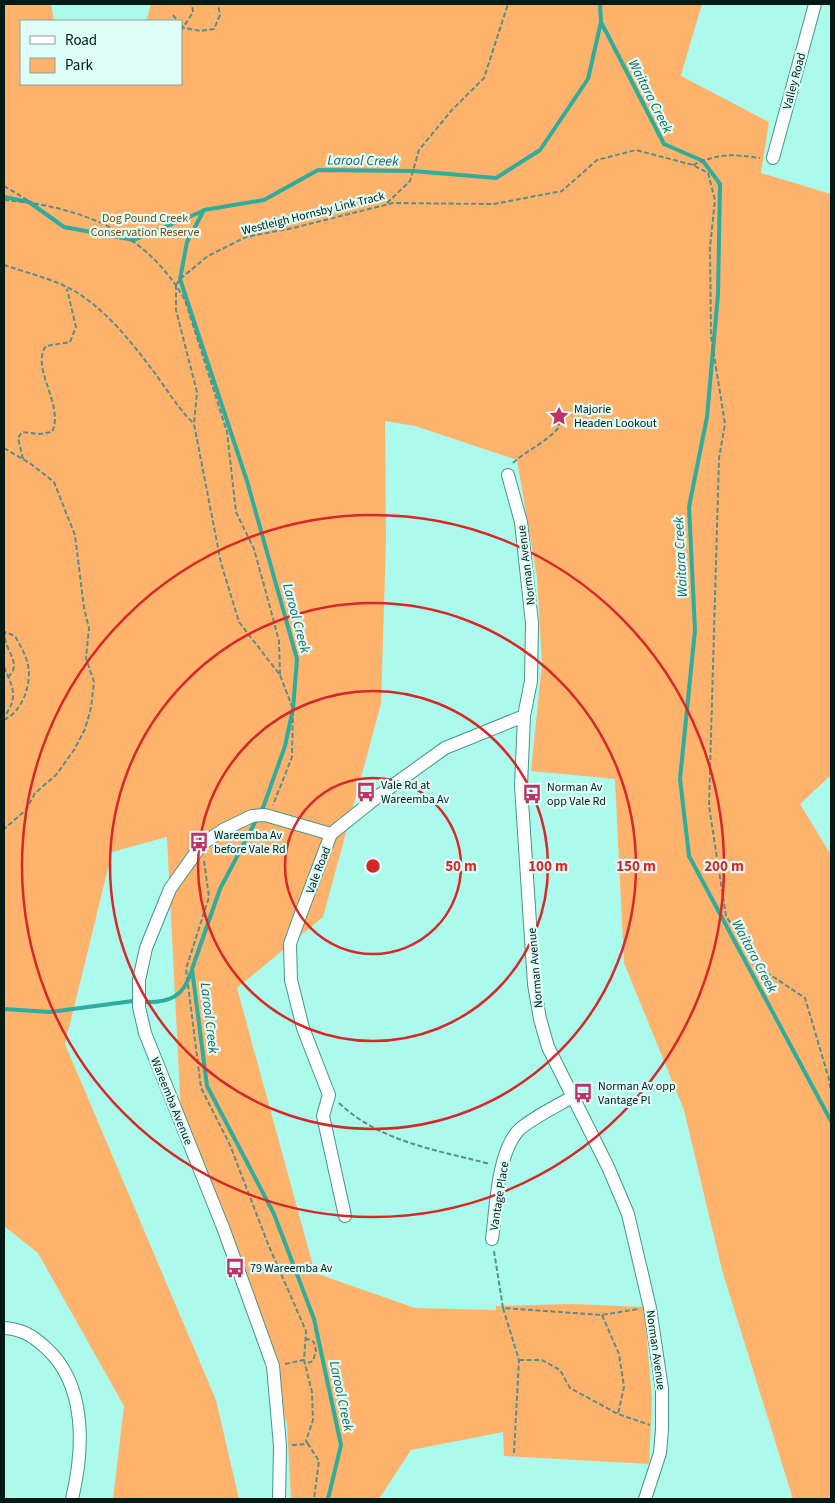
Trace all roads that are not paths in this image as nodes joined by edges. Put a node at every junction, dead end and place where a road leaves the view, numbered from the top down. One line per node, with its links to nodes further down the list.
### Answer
1 (815, 4): 2 (street, Valley Road)
2 (773, 158)
3 (508, 475): 4 (street, Norman Avenue)
4 (524, 716): 5 (street, Vale Road); 6 (street, Norman Avenue)
5 (331, 834): 7 (street, Vale Road); 11 (street, Wareemba Avenue)
6 (572, 1097): 8 (street, Vantage Place); 12 (street, Norman Avenue)
7 (345, 1216)
8 (492, 1239)
9 (4, 1328): 10 (street)
10 (72, 1499)
11 (279, 1499)
12 (645, 1499)

